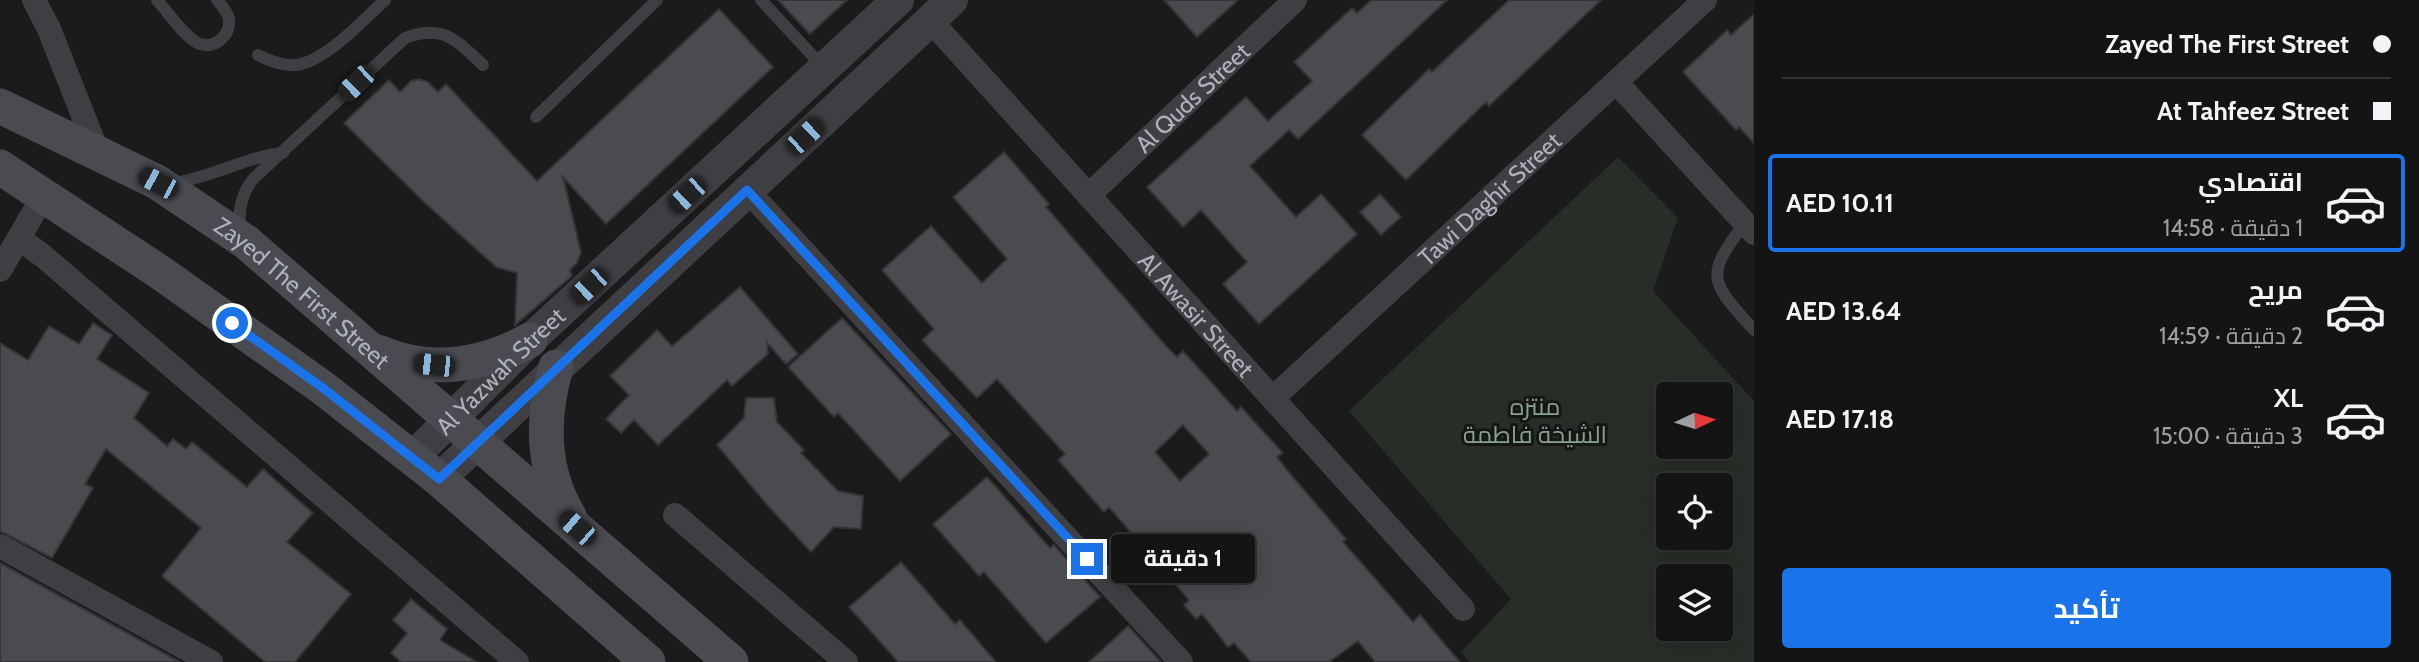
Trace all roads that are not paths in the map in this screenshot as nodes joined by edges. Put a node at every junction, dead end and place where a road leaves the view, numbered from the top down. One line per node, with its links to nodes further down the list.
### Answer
1 (34, 0): 17 (street)
2 (157, 0): 3 (lane)
3 (217, 0)
4 (385, 0): 11 (lane)
5 (657, 0): 16 (lane)
6 (761, 0): 13 (lane)
7 (898, 0): 13 (street, Al Yazwah Street)
8 (1295, 0): 23 (street, Al Quds Street)
9 (1705, 0): 14 (street, Tawi Daghir Street)
10 (941, 10): 21 (street, Al Yazwah Street); 23 (street, Al Awasir Street)
11 (258, 55)
12 (483, 65): 18 (lane)
13 (824, 69): 29 (street, Al Yazwah Street)
14 (1616, 82): 24 (street); 32 (street, Tawi Daghir Street)
15 (0, 106): 17 (main road, Zayed The First Street)
16 (536, 117)
17 (97, 151): 20 (main road, Zayed The First Street)
18 (283, 153): 20 (lane); 26 (lane)
19 (0, 167): 22 (main road)
20 (158, 183): 26 (main road, Zayed The First Street)
21 (747, 190): 31 (street, Al Yazwah Street); 46 (street)
22 (44, 195): 25 (street); 35 (main road)
23 (1089, 195): 32 (street, Al Awasir Street)
24 (1750, 228): 28 (lane)
25 (20, 239): 27 (street); 42 (street)
26 (246, 242): 30 (main road, Zayed The First Street)
27 (0, 270)
28 (1754, 330)
29 (530, 340): 30 (main road); 33 (street, Al Yazwah Street)
30 (366, 346): 33 (main road, Zayed The First Street)
31 (556, 367): 34 (street, Al Yazwah Street); 38 (main road)
32 (1273, 398): 40 (street, Al Awasir Street)
33 (451, 418): 34 (main road, Zayed The First Street); 35 (street, Al Yazwah Street)
34 (477, 441): 36 (street, Al Yazwah Street); 38 (main road, Zayed The First Street)
35 (412, 458): 36 (main road)
36 (439, 479): 43 (main road)
37 (675, 515): 45 (street)
38 (577, 528): 44 (main road, Zayed The First Street)
39 (0, 546): 41 (street)
40 (1463, 609)
41 (211, 662)
42 (517, 662)
43 (648, 662)
44 (731, 662)
45 (846, 662)
46 (1181, 662)

